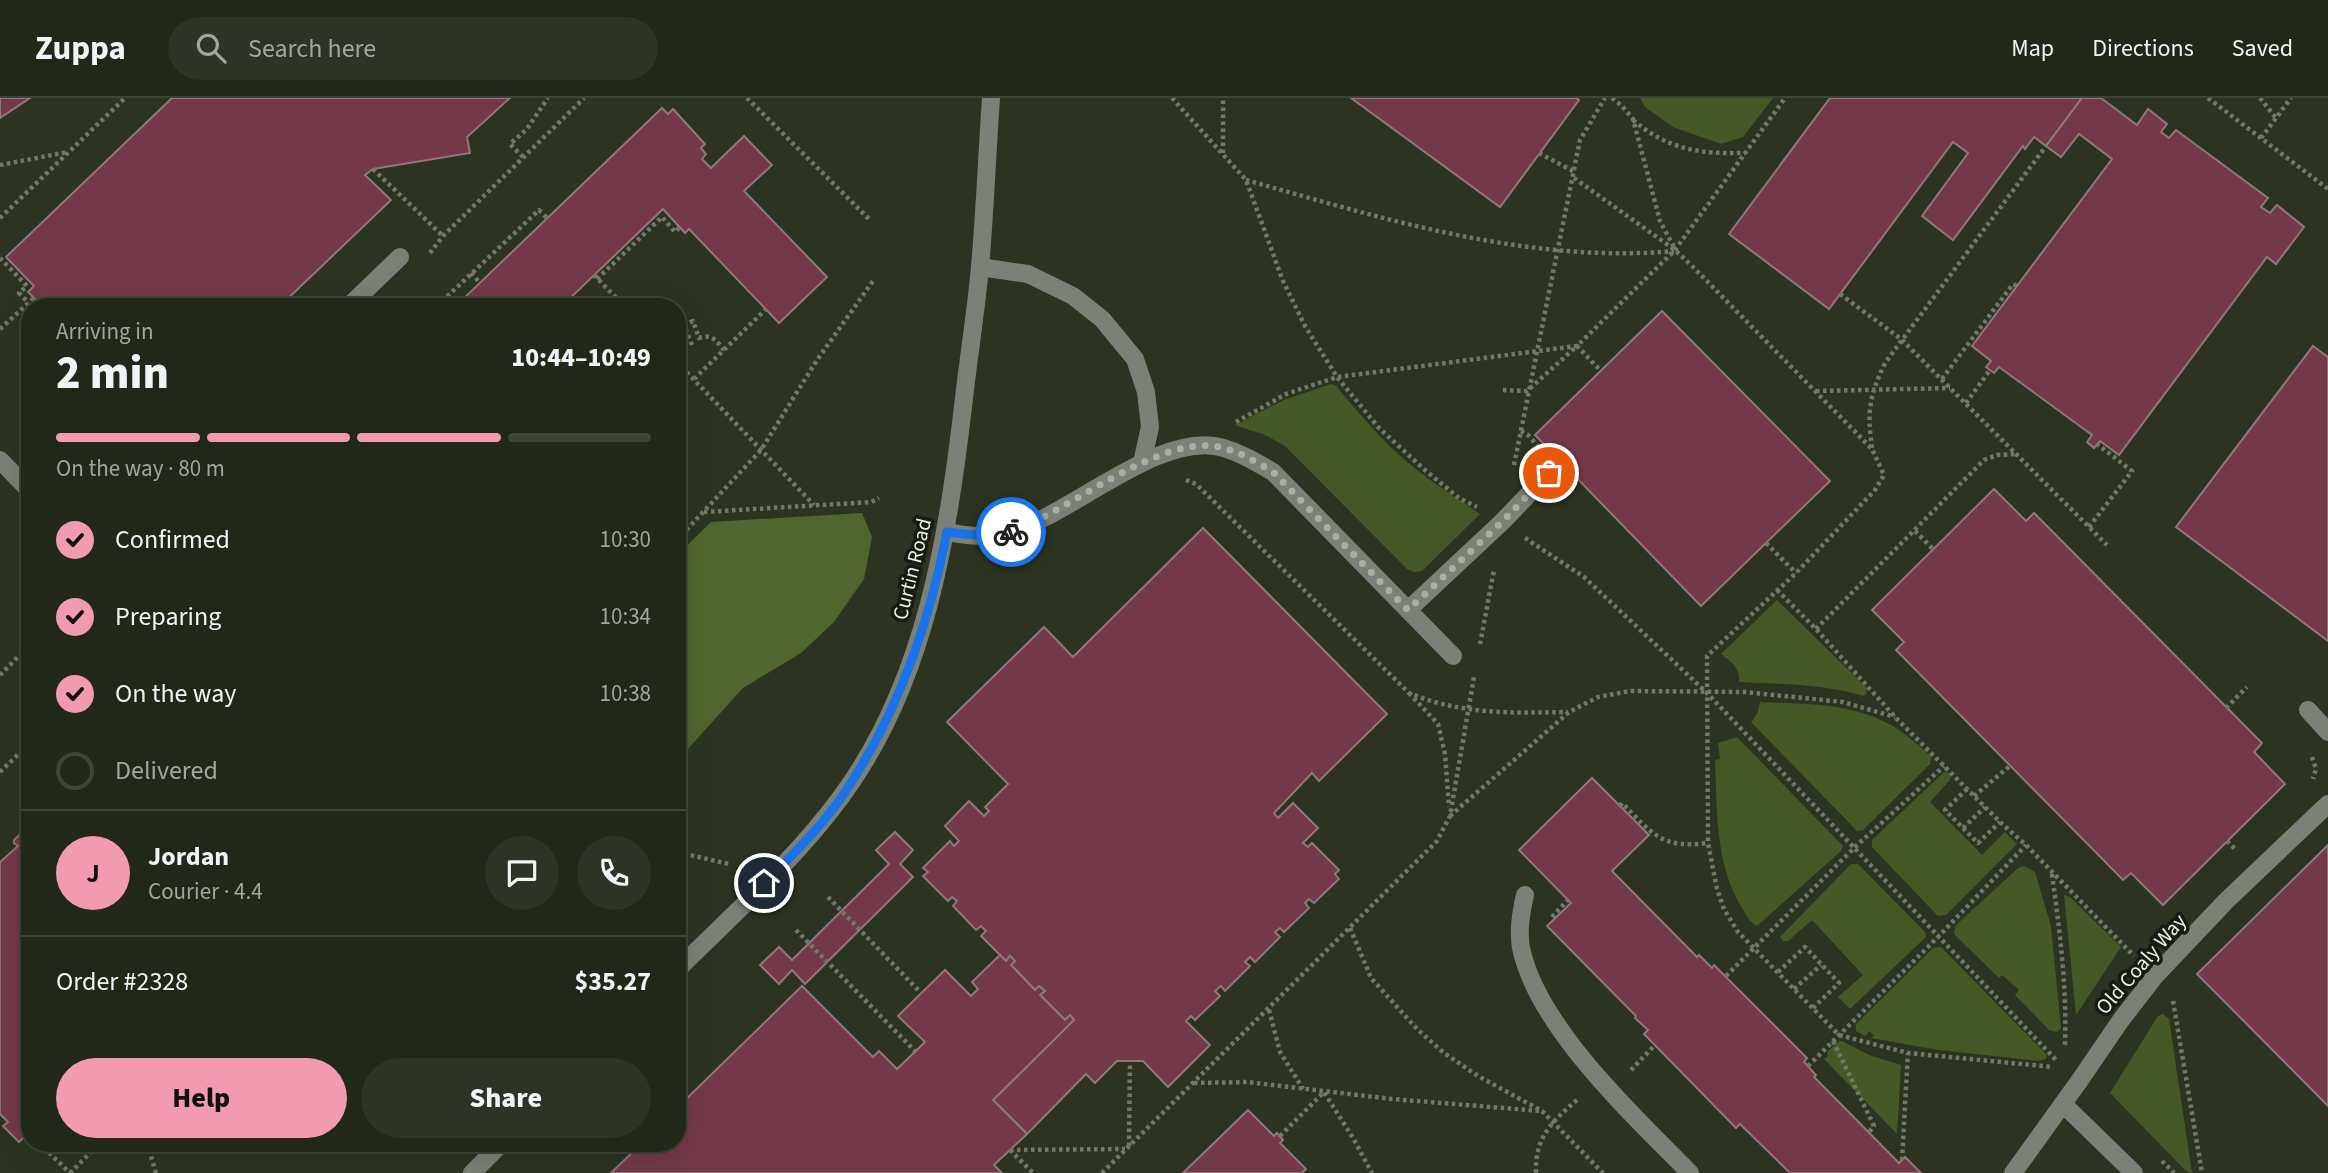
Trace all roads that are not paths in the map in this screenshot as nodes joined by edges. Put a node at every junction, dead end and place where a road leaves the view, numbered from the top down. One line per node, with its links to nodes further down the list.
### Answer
1 (991, 98): 3 (street, Curtin Road)
2 (400, 257): 4 (street)
3 (980, 267): 6 (street); 9 (street, Curtin Road)
4 (357, 298)
5 (0, 460): 8 (street)
6 (1142, 463): 9 (street); 10 (street)
7 (1549, 473): 10 (street)
8 (21, 482)
9 (947, 532): 16 (street, Curtin Road)
10 (1408, 610): 11 (street)
11 (1452, 656)
12 (2308, 710): 13 (street)
13 (2328, 732)
14 (2328, 804): 17 (street, Old Coaly Way)
15 (1525, 895): 20 (street)
16 (686, 961)
17 (2063, 1104): 21 (street, Old Coaly Way); 22 (street)
18 (493, 1152): 19 (street)
19 (472, 1173)
20 (1690, 1173)
21 (2013, 1173)
22 (2134, 1173)

